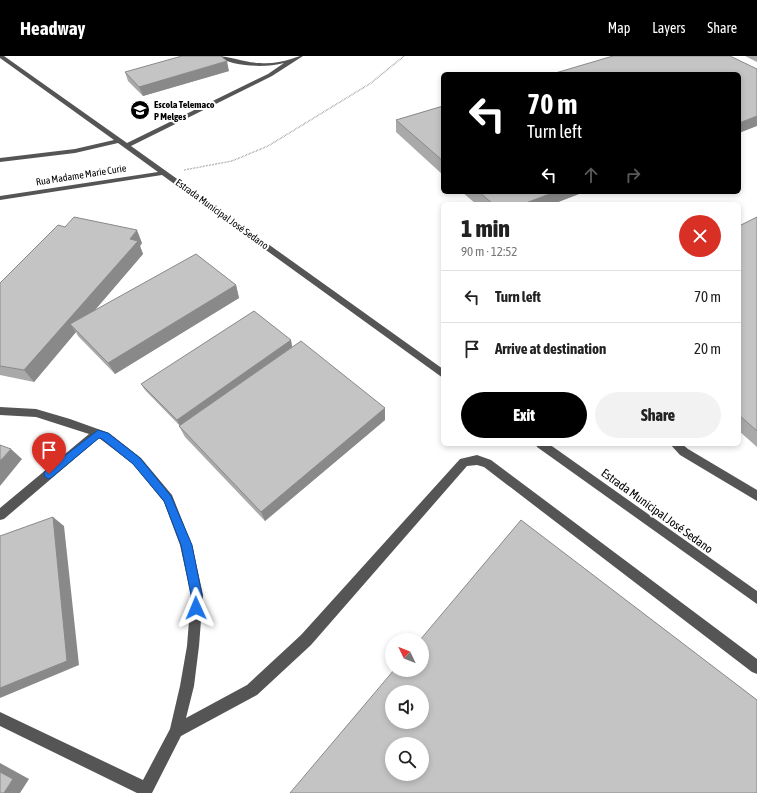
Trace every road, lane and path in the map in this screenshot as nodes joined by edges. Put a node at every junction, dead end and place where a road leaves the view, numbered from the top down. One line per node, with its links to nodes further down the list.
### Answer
1 (1, 56): 7 (street, Estrada Municipal José Sedano)
2 (219, 56): 4 (street)
3 (404, 56): 10 (path)
4 (299, 57): 6 (street)
5 (251, 78): 6 (street)
6 (238, 90): 8 (street)
7 (119, 141): 8 (street, Estrada Municipal José Sedano); 9 (street)
8 (127, 146): 10 (street, Estrada Municipal José Sedano)
9 (0, 160)
10 (165, 173): 11 (street, Rua Madame Marie Curie); 12 (street, Estrada Municipal José Sedano)
11 (0, 198)
12 (441, 373)
13 (0, 411): 14 (street)
14 (98, 434): 18 (street); 22 (street)
15 (544, 446): 19 (street, Estrada Municipal José Sedano)
16 (677, 446): 17 (street)
17 (757, 496)
18 (0, 515)
19 (757, 598)
20 (757, 667): 22 (street)
21 (0, 718): 23 (street)
22 (176, 731): 23 (street)
23 (145, 791)

